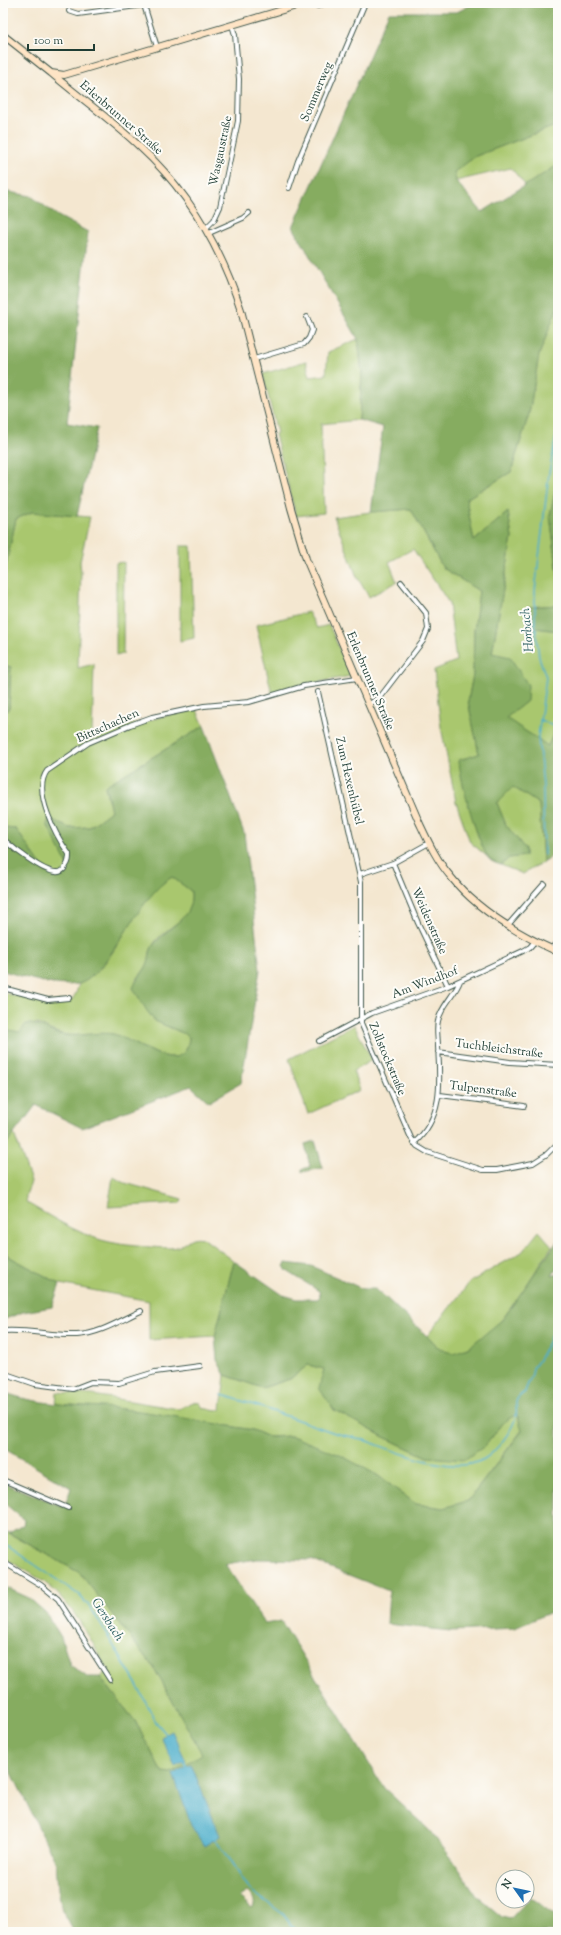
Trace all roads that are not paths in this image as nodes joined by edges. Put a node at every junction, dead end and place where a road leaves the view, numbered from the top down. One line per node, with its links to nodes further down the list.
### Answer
1 (306, 3): 5 (street)
2 (310, 3): 3 (street)
3 (326, 3)
4 (365, 3): 13 (street, Sommerweg)
5 (285, 6): 7 (street)
6 (68, 11): 9 (street)
7 (232, 25): 9 (street); 15 (street, Wasgaustraße)
8 (3, 35): 10 (street, Erlenbrunner Straße)
9 (157, 47): 11 (street)
10 (50, 73): 11 (street); 12 (street, Erlenbrunner Straße)
11 (64, 75): 12 (street, Erlenbrunner Straße)
12 (67, 86): 15 (street, Erlenbrunner Straße)
13 (289, 188)
14 (249, 213): 15 (street)
15 (207, 230): 17 (street, Erlenbrunner Straße)
16 (307, 317): 17 (street)
17 (254, 359): 19 (street, Erlenbrunner Straße)
18 (401, 582): 21 (street)
19 (357, 678): 21 (street, Erlenbrunner Straße); 22 (street, Bittschachen)
20 (318, 692): 25 (street, Zum Hexenhübel)
21 (368, 705): 23 (street, Erlenbrunner Straße)
22 (3, 839)
23 (429, 843): 24 (street); 27 (street, Erlenbrunner Straße)
24 (393, 863): 25 (street); 33 (street, Weidenstraße)
25 (360, 874): 36 (street, Zollstockstraße)
26 (544, 884): 27 (street)
27 (508, 925): 28 (street, Erlenbrunner Straße)
28 (535, 941): 30 (street, Erlenbrunner Straße); 32 (street, Am Windhof)
29 (558, 941): 30 (street)
30 (551, 949): 31 (street, Erlenbrunner Straße)
31 (558, 952)
32 (460, 981): 33 (street, Am Windhof); 38 (street)
33 (448, 986): 36 (street, Am Windhof)
34 (3, 988): 35 (street)
35 (69, 998)
36 (360, 1019): 37 (street, Am Windhof); 42 (street, Zollstockstraße)
37 (320, 1041)
38 (438, 1052): 39 (street, Tuchbleichstraße); 40 (street)
39 (558, 1065)
40 (440, 1095): 41 (street, Tulpenstraße); 42 (street)
41 (524, 1106)
42 (414, 1143): 43 (street)
43 (558, 1143)
44 (141, 1311): 45 (street)
45 (3, 1331)
46 (200, 1366): 47 (street)
47 (3, 1373)
48 (3, 1480): 49 (street)
49 (68, 1508)
50 (3, 1562): 51 (street)
51 (110, 1680)

